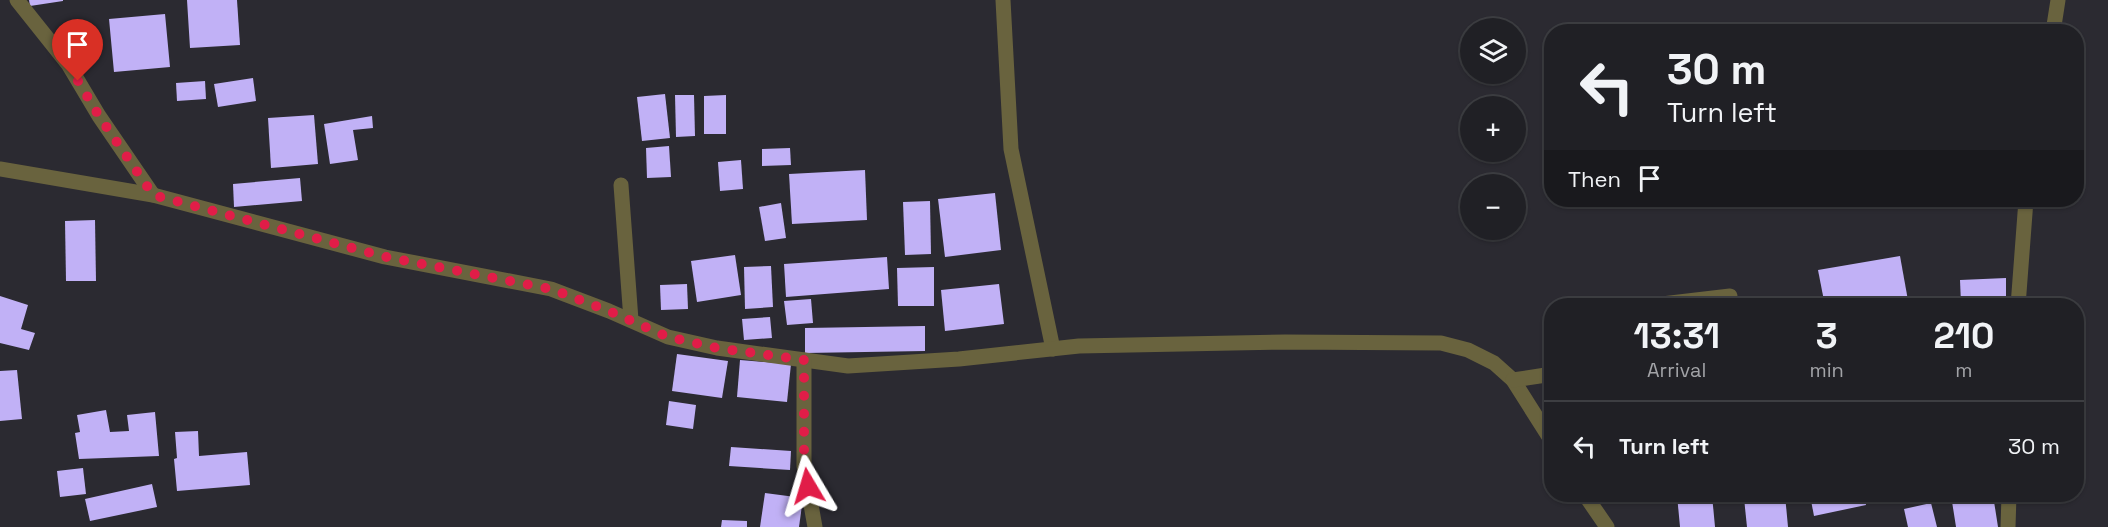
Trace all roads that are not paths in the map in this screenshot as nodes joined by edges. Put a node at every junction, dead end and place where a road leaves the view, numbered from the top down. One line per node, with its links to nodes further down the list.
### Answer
1 (17, 0): 7 (street)
2 (1003, 0): 13 (street)
3 (2058, 0): 4 (street)
4 (2055, 24)
5 (0, 169): 7 (street)
6 (621, 185): 12 (street)
7 (153, 195): 12 (street)
8 (2025, 207): 11 (street)
9 (1730, 296): 10 (street)
10 (1713, 298)
11 (2019, 298)
12 (631, 320): 14 (street)
13 (1053, 349): 14 (street); 16 (street)
14 (804, 360): 20 (street)
15 (1544, 375): 16 (street)
16 (1513, 380): 17 (street)
17 (1544, 429)
18 (1590, 502): 21 (street)
19 (2009, 502): 22 (street)
20 (815, 527)
21 (1607, 527)
22 (2008, 527)

